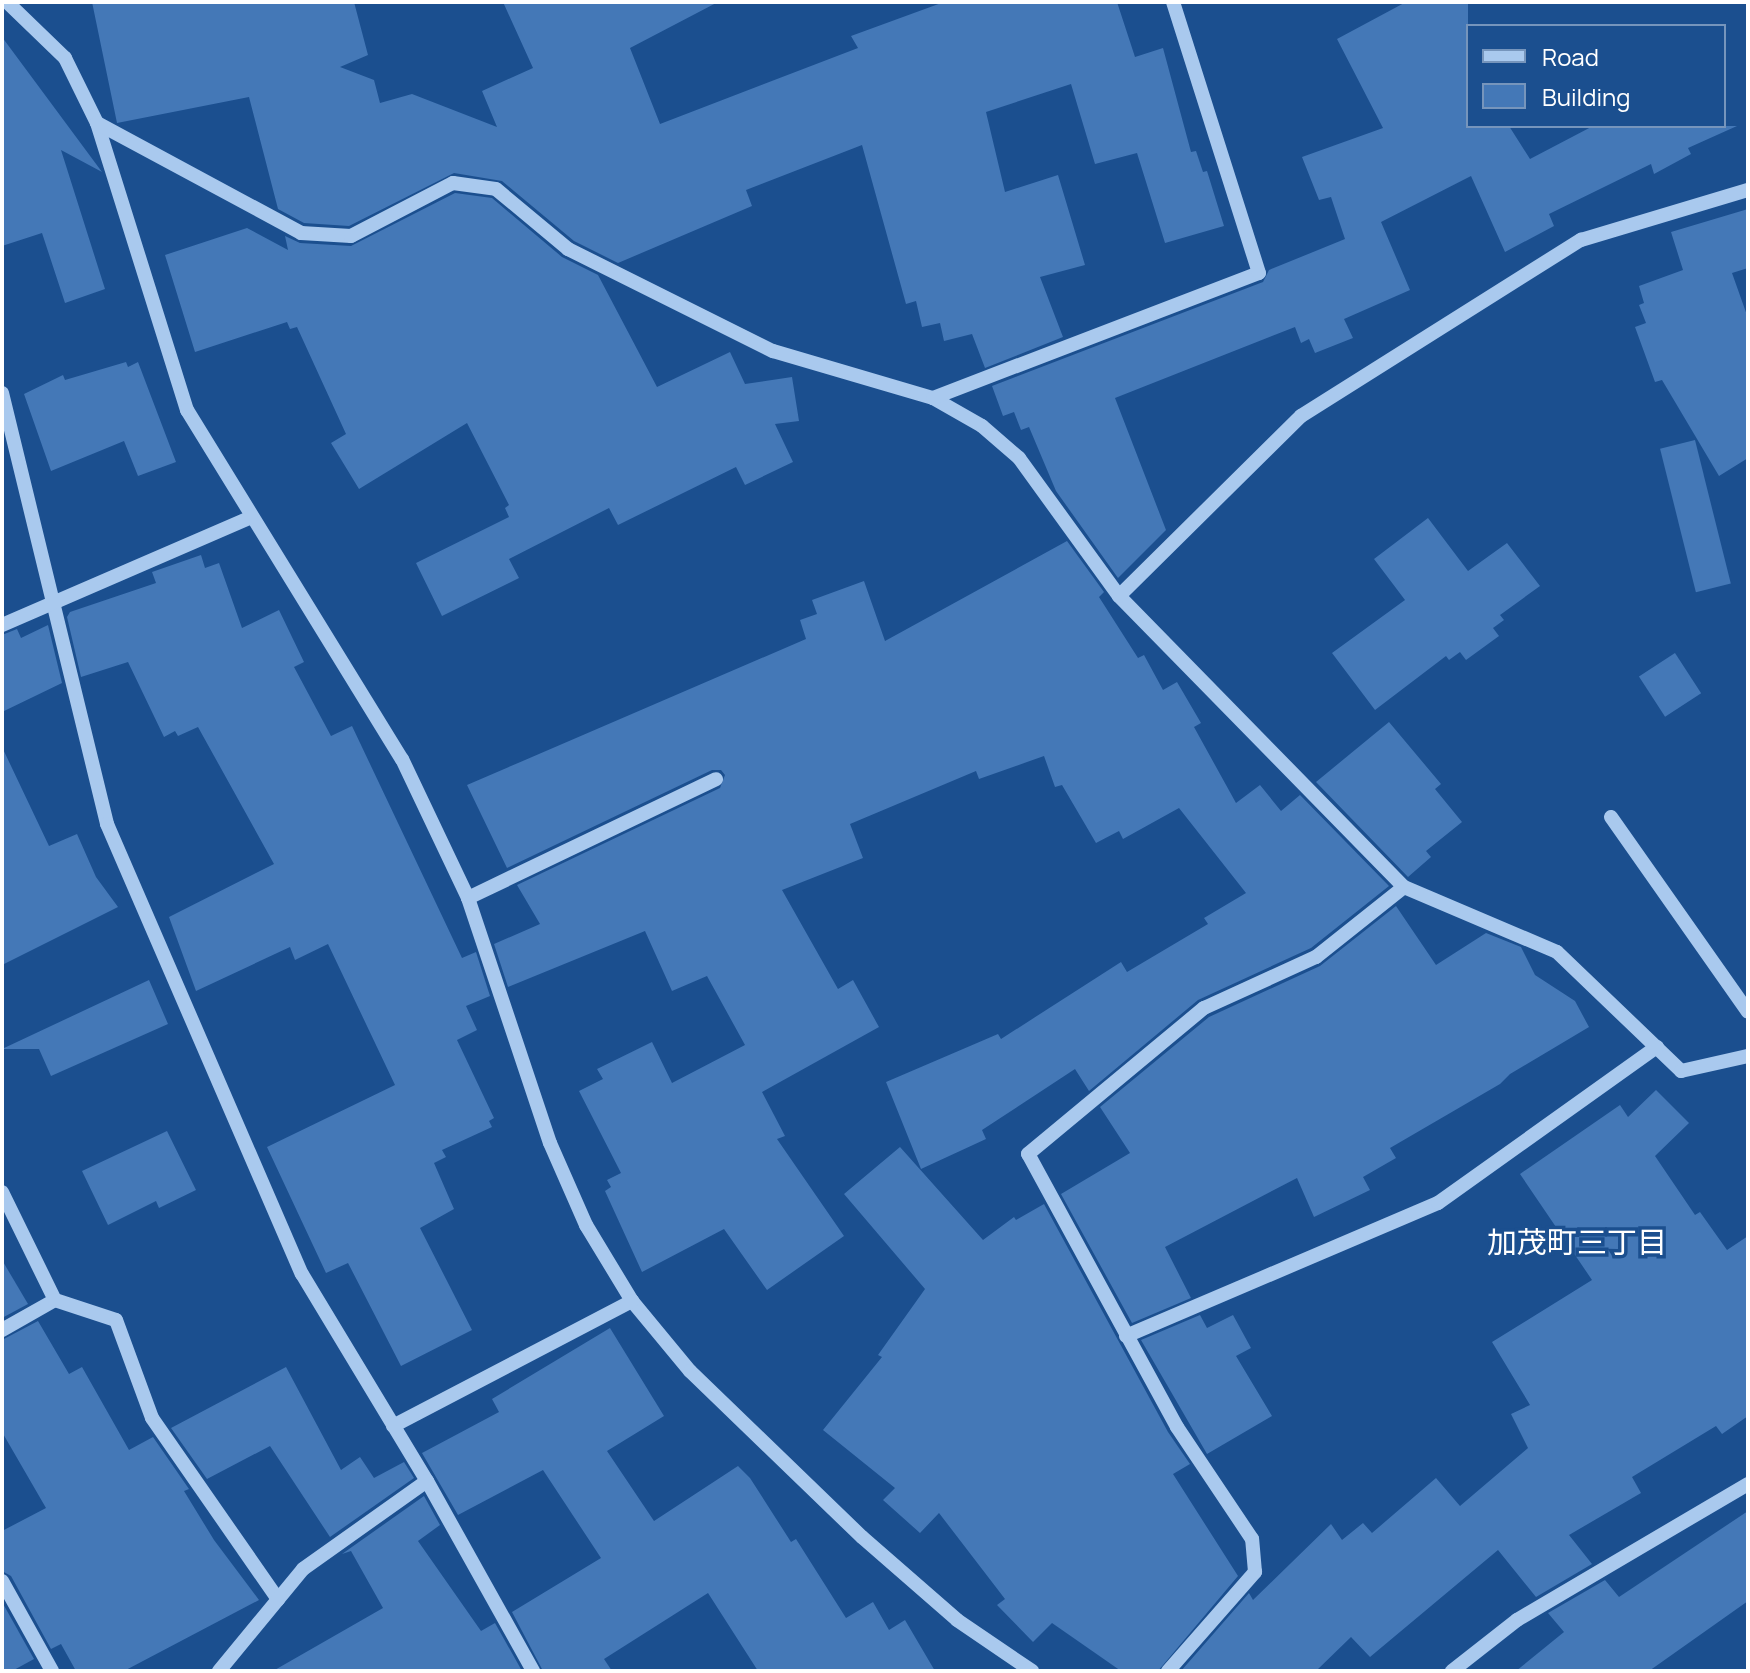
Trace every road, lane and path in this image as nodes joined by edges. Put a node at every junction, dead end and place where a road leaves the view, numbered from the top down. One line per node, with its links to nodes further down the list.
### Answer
1 (7, 2): 3 (street)
2 (1173, 2): 6 (street)
3 (97, 123): 6 (street); 7 (street)
4 (1748, 190): 8 (street)
5 (2, 393): 9 (street)
6 (933, 398): 8 (street)
7 (251, 517): 9 (street); 14 (street)
8 (1119, 596): 13 (street)
9 (53, 603): 10 (street); 23 (street)
10 (2, 625)
11 (716, 779): 14 (street)
12 (1611, 817): 15 (street)
13 (1404, 887): 16 (street); 22 (street)
14 (468, 898): 20 (street)
15 (1748, 1012)
16 (1657, 1047): 17 (street); 22 (street)
17 (1748, 1056)
18 (2, 1192): 19 (street)
19 (55, 1300): 21 (street); 27 (street)
20 (632, 1301): 23 (street); 31 (street)
21 (2, 1330)
22 (1126, 1336): 32 (street)
23 (393, 1426): 24 (street)
24 (427, 1481): 27 (street); 30 (street)
25 (1748, 1484): 33 (street)
26 (2, 1581): 28 (street)
27 (278, 1599): 29 (street)
28 (52, 1671)
29 (219, 1671)
30 (533, 1671)
31 (1032, 1671)
32 (1168, 1671)
33 (1452, 1671)

